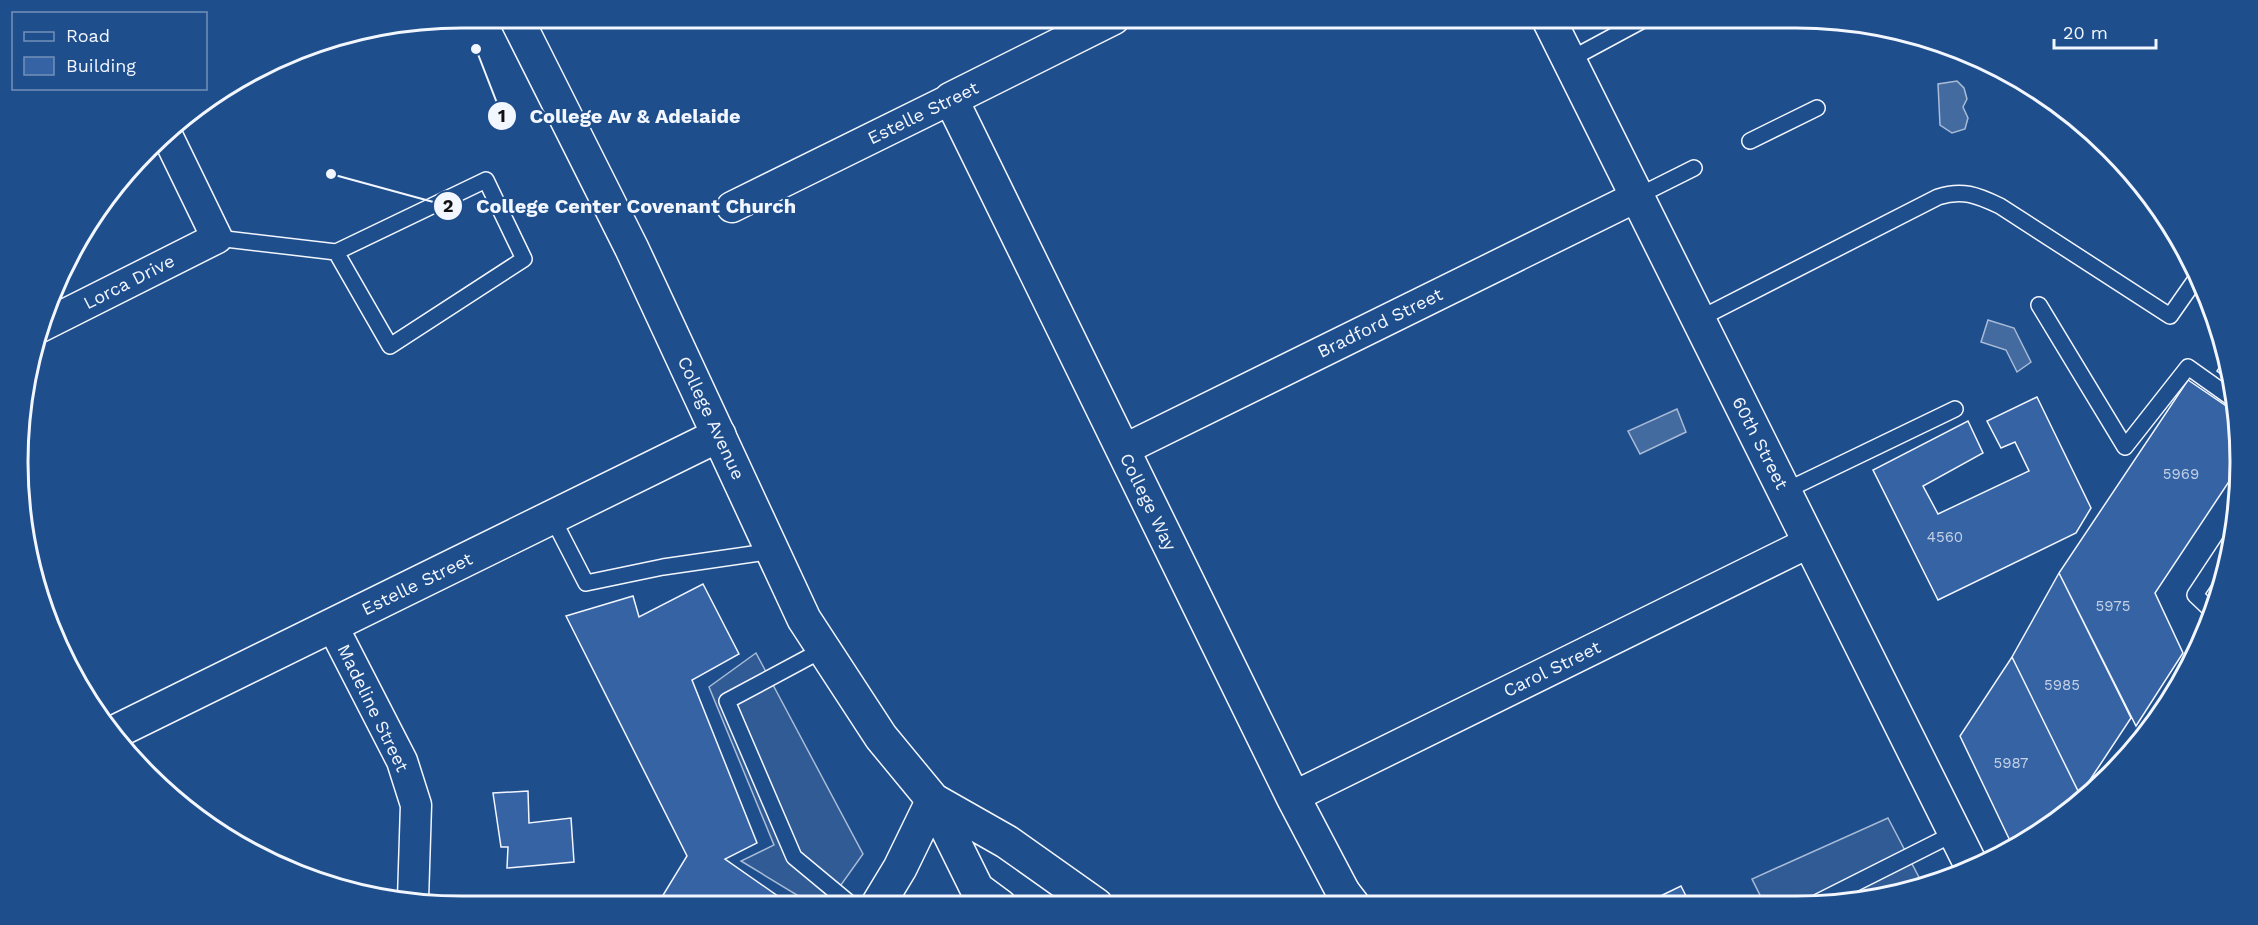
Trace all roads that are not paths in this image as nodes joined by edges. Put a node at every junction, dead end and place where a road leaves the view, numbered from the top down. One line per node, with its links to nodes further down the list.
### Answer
1 (521, 28): 21 (street, College Avenue)
2 (1093, 28): 6 (street, Estelle Street)
3 (1553, 28): 5 (street, 60th Street)
4 (1628, 28): 5 (lane)
5 (1569, 60): 11 (street, 60th Street)
6 (951, 99): 12 (street, Estelle Street); 22 (street, College Way)
7 (1817, 108): 8 (lane)
8 (1750, 141)
9 (170, 142): 13 (street)
10 (1694, 168): 11 (lane)
11 (1638, 196): 17 (street, 60th Street); 22 (street, Bradford Street)
12 (732, 207)
13 (217, 238): 14 (lane); 18 (street, Lorca Drive)
14 (336, 252): 14 (lane)
15 (2191, 285): 17 (lane)
16 (2039, 305): 19 (lane)
17 (1699, 319): 23 (street, 60th Street)
18 (53, 321)
19 (2224, 392)
20 (1955, 409): 23 (lane)
21 (719, 435): 24 (street, Estelle Street); 26 (street, College Avenue)
22 (1123, 450): 32 (street, College Way)
23 (1785, 491): 25 (street, 60th Street)
24 (552, 517): 26 (lane); 29 (street, Estelle Street)
25 (1810, 542): 32 (street, Carol Street); 34 (street, 60th Street)
26 (773, 551): 30 (street, College Avenue)
27 (2218, 559): 28 (lane)
28 (2205, 605)
29 (332, 625): 31 (street, Estelle Street); 36 (street, Madeline Street)
30 (824, 650): 33 (street, College Avenue); 38 (lane)
31 (120, 730)
32 (1293, 797): 42 (street, College Way)
33 (933, 800): 39 (street); 40 (street, College Avenue); 41 (street, College Avenue)
34 (1955, 833): 35 (street, 60th Street); 37 (lane)
35 (1969, 860)
36 (413, 894)
37 (1831, 895)
38 (841, 896)
39 (883, 896)
40 (986, 896)
41 (1083, 896)
42 (1346, 896)

